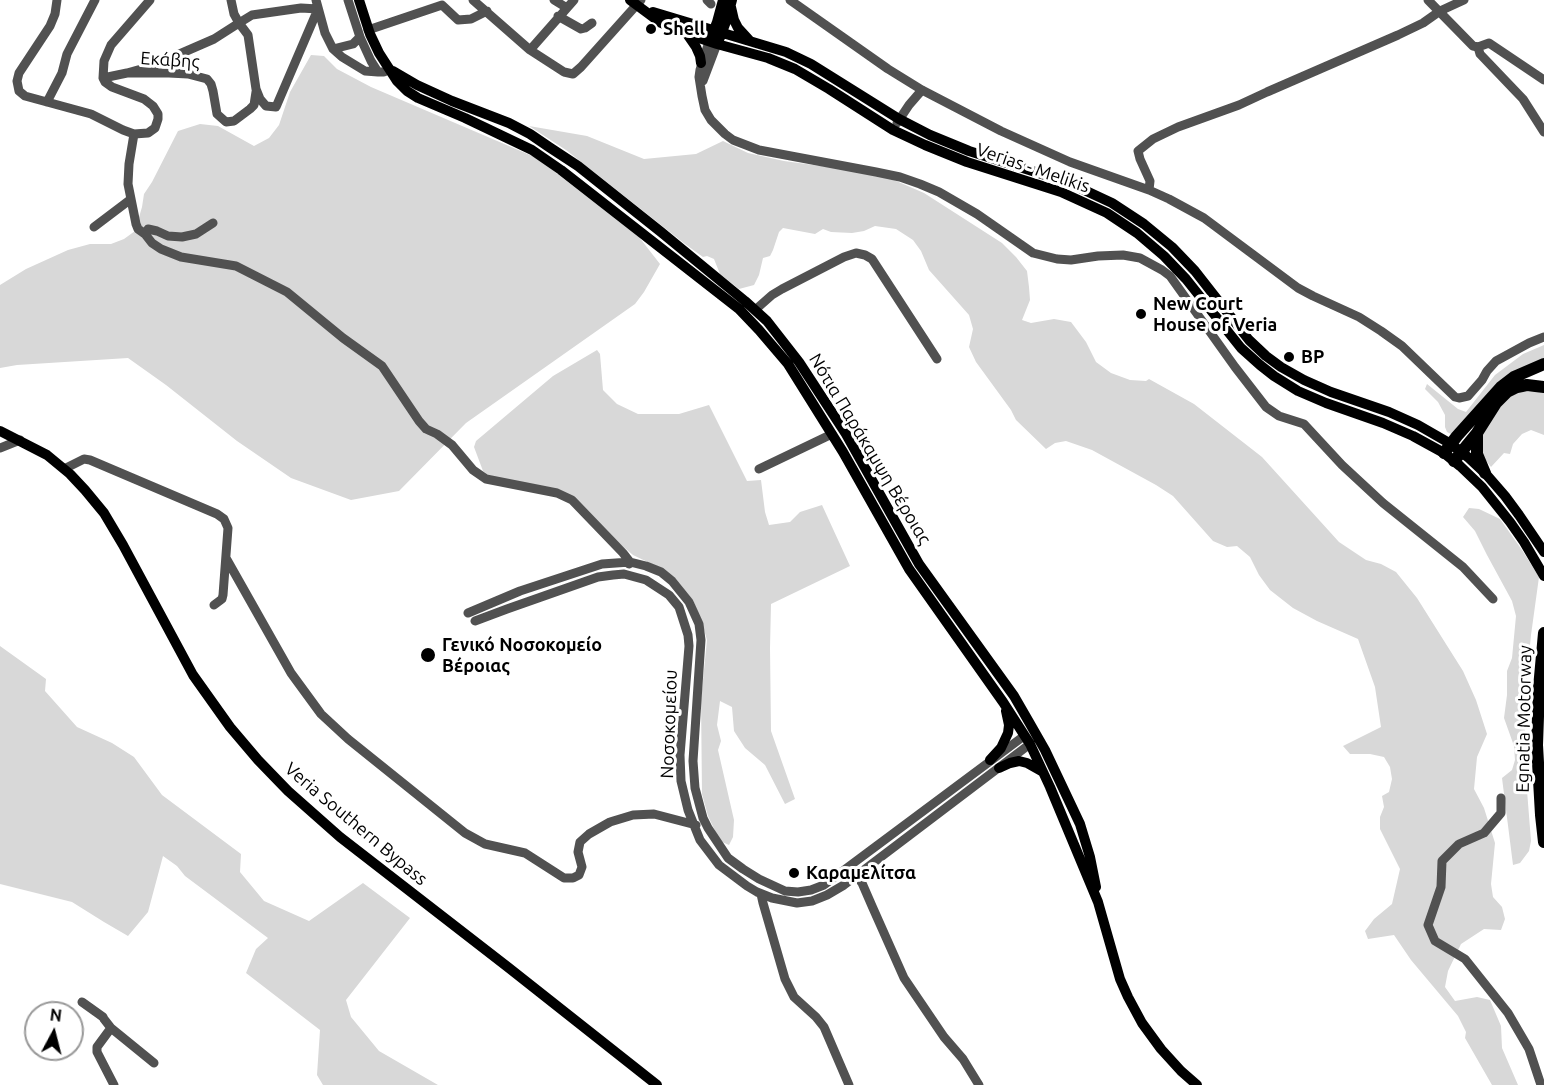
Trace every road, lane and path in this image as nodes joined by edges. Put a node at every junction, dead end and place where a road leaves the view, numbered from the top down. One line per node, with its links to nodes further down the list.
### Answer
1 (57, 0): 40 (street)
2 (95, 0): 40 (street)
3 (150, 0): 35 (street)
4 (231, 0): 21 (street)
5 (348, 0): 24 (street)
6 (359, 0): 24 (main road, Νότια Παράκαμψη Βέροιας)
7 (473, 0): 18 (street)
8 (554, 0): 17 (street)
9 (574, 0): 17 (street)
10 (790, 0): 39 (street)
11 (1428, 0): 19 (street)
12 (1464, 0): 19 (street)
13 (442, 2): 18 (street); 24 (street)
14 (637, 3): 23 (main road); 25 (main road); 30 (street)
15 (721, 3): 23 (main road); 26 (main road); 27 (main road)
16 (317, 4): 21 (street); 29 (street); 38 (street)
17 (567, 8): 20 (street)
18 (487, 11): 30 (street)
19 (1440, 11): 28 (street); 44 (street)
20 (558, 16): 22 (street); 30 (street)
21 (239, 23): 34 (street); 38 (street)
22 (592, 23)
23 (692, 24): 26 (main road)
24 (364, 34): 29 (street); 32 (main road, Νότια Παράκαμψη Βέροιας); 33 (street)
25 (687, 34): 26 (main road); 31 (main road)
26 (715, 38): 27 (main road, Verias - Melikis); 31 (street); 37 (street); 41 (main road, Verias - Melikis)
27 (749, 40): 41 (main road, Verias - Melikis)
28 (1478, 47): 36 (street); 42 (street)
29 (333, 49): 33 (street)
30 (530, 50)
31 (701, 63): 37 (street)
32 (390, 69): 33 (street); 49 (main road, Νότια Παράκαμψη Βέροιας); 56 (main road, Νότια Παράκαμψη Βέροιας)
33 (378, 72)
34 (127, 73): 35 (street, Εκάβης); 38 (street, Εκάβης)
35 (103, 78): 43 (street)
36 (1544, 80)
37 (700, 86): 68 (street)
38 (256, 89)
39 (922, 90): 41 (street); 44 (street)
40 (47, 102): 43 (street)
41 (896, 124): 59 (main road, Verias - Melikis)
42 (1544, 132)
43 (134, 134): 45 (street)
44 (1149, 190): 50 (street)
45 (131, 199): 47 (street); 48 (street)
46 (213, 223): 48 (street)
47 (94, 227)
48 (146, 234): 65 (street)
49 (755, 310): 51 (street); 74 (main road, Νότια Παράκαμψη Βέροιας)
50 (1544, 337)
51 (937, 359)
52 (1544, 364): 59 (highway)
53 (1544, 387): 55 (highway)
54 (0, 430): 57 (main road, Veria Southern Bypass)
55 (1477, 433): 59 (highway); 62 (highway)
56 (832, 434): 61 (street); 73 (main road, Νότια Παράκαμψη Βέροιας)
57 (20, 440): 58 (street); 60 (main road, Veria Southern Bypass)
58 (0, 448)
59 (1452, 452): 62 (main road, Verias - Melikis); 67 (main road, Verias - Melikis)
60 (64, 469): 64 (street); 88 (main road, Veria Southern Bypass)
61 (759, 470)
62 (1485, 473): 63 (main road, Verias - Melikis)
63 (1544, 552)
64 (226, 558): 69 (street); 78 (street)
65 (630, 562): 66 (street); 70 (street, Νοσοκομείου); 79 (street, Νοσοκομείου)
66 (624, 574): 71 (street, Νοσοκομείου); 78 (street, Νοσοκομείου)
67 (1544, 576)
68 (1493, 599)
69 (214, 605)
70 (468, 613)
71 (475, 621)
72 (1544, 633): 80 (highway, Egnatia Motorway)
73 (1003, 702): 74 (main road, Νότια Παράκαμψη Βέροιας); 75 (main road)
74 (1031, 739): 75 (street); 76 (main road, Νότια Παράκαμψη Βέροιας); 83 (main road, Νότια Παράκαμψη Βέροιας)
75 (994, 764): 76 (main road); 79 (street, Νοσοκομείου); 81 (street, Νοσοκομείου)
76 (1043, 772): 83 (main road, Νότια Παράκαμψη Βέροιας)
77 (1501, 798): 92 (street)
78 (694, 824): 79 (street); 82 (street, Νοσοκομείου)
79 (708, 828)
80 (1544, 842)
81 (856, 875): 82 (street, Νοσοκομείου); 90 (street)
82 (761, 894): 89 (street)
83 (1098, 902): 91 (main road, Νότια Παράκαμψη Βέροιας)
84 (84, 1003): 85 (street)
85 (111, 1028): 86 (street); 87 (street)
86 (154, 1063)
87 (114, 1085)
88 (657, 1085)
89 (849, 1085)
90 (979, 1085)
91 (1197, 1085)
92 (1541, 1085)

